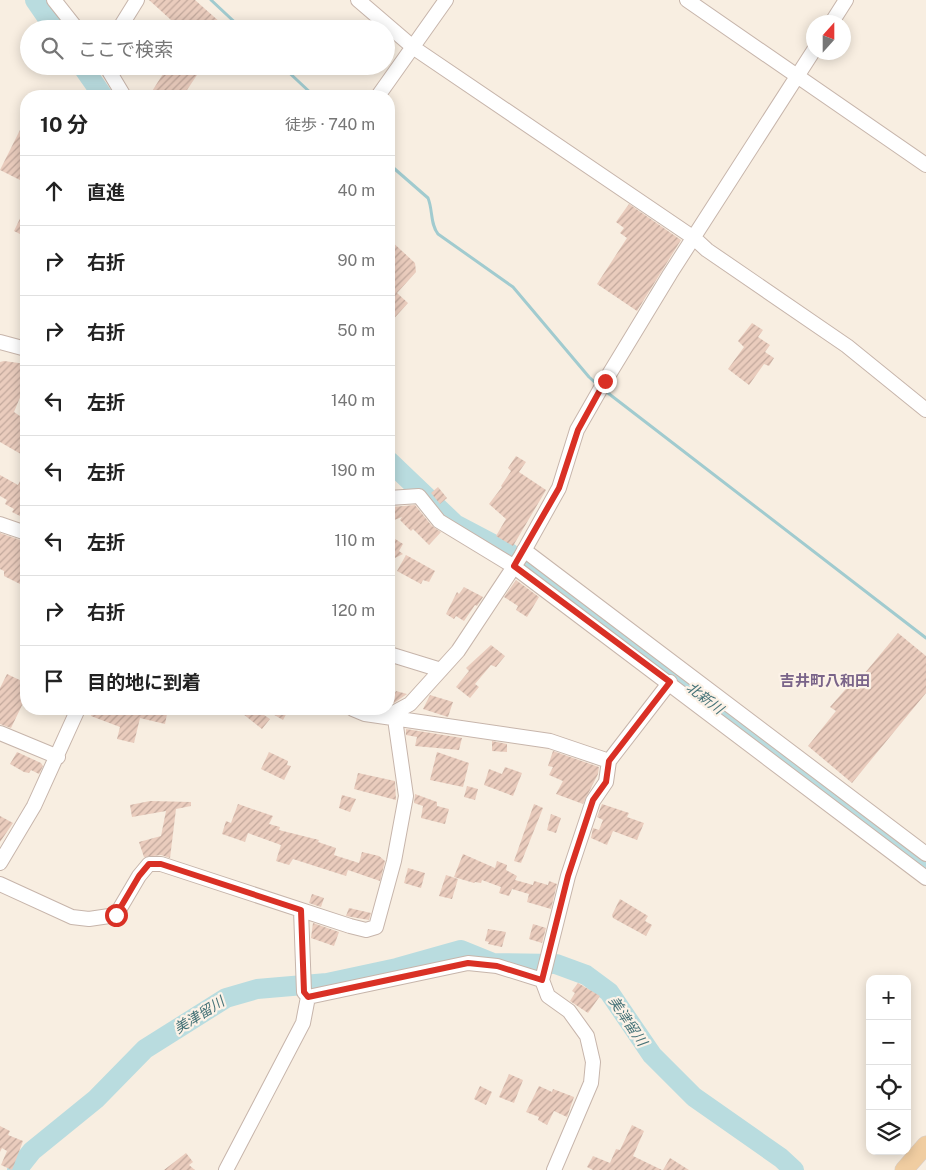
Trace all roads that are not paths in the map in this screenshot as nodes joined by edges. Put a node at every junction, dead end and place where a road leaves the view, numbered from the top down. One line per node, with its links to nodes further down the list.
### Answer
1 (54, 0): 8 (street)
2 (137, 0): 9 (street)
3 (358, 0): 10 (street)
4 (446, 0): 12 (street)
5 (686, 0): 17 (street)
6 (846, 0): 7 (street)
7 (836, 15)
8 (70, 20)
9 (125, 20)
10 (381, 20)
11 (395, 32): 12 (street)
12 (414, 48): 14 (street); 21 (street)
13 (807, 60): 17 (street)
14 (395, 73)
15 (111, 75): 18 (street)
16 (394, 75): 19 (street)
17 (797, 76): 20 (street); 21 (street)
18 (120, 90)
19 (382, 90)
20 (926, 166)
21 (694, 238): 24 (street); 28 (street)
22 (0, 342): 23 (street)
23 (20, 347)
24 (926, 410)
25 (395, 498): 28 (street)
26 (0, 524): 27 (street)
27 (20, 531)
28 (520, 558): 30 (street); 31 (street); 40 (street)
29 (395, 656): 30 (street)
30 (441, 670): 32 (street)
31 (670, 682): 39 (street); 42 (street)
32 (395, 714)
33 (76, 715): 38 (street)
34 (371, 715): 36 (street)
35 (394, 715): 36 (street)
36 (390, 718): 39 (street); 44 (street)
37 (0, 733): 38 (street)
38 (58, 757): 41 (street)
39 (609, 761): 45 (street)
40 (926, 854)
41 (0, 863)
42 (926, 878)
43 (0, 884): 44 (street)
44 (301, 910): 46 (street)
45 (543, 976): 46 (street); 49 (street)
46 (306, 995): 48 (street)
47 (926, 1145): 50 (main road)
48 (226, 1170)
49 (554, 1170)
50 (904, 1170)

